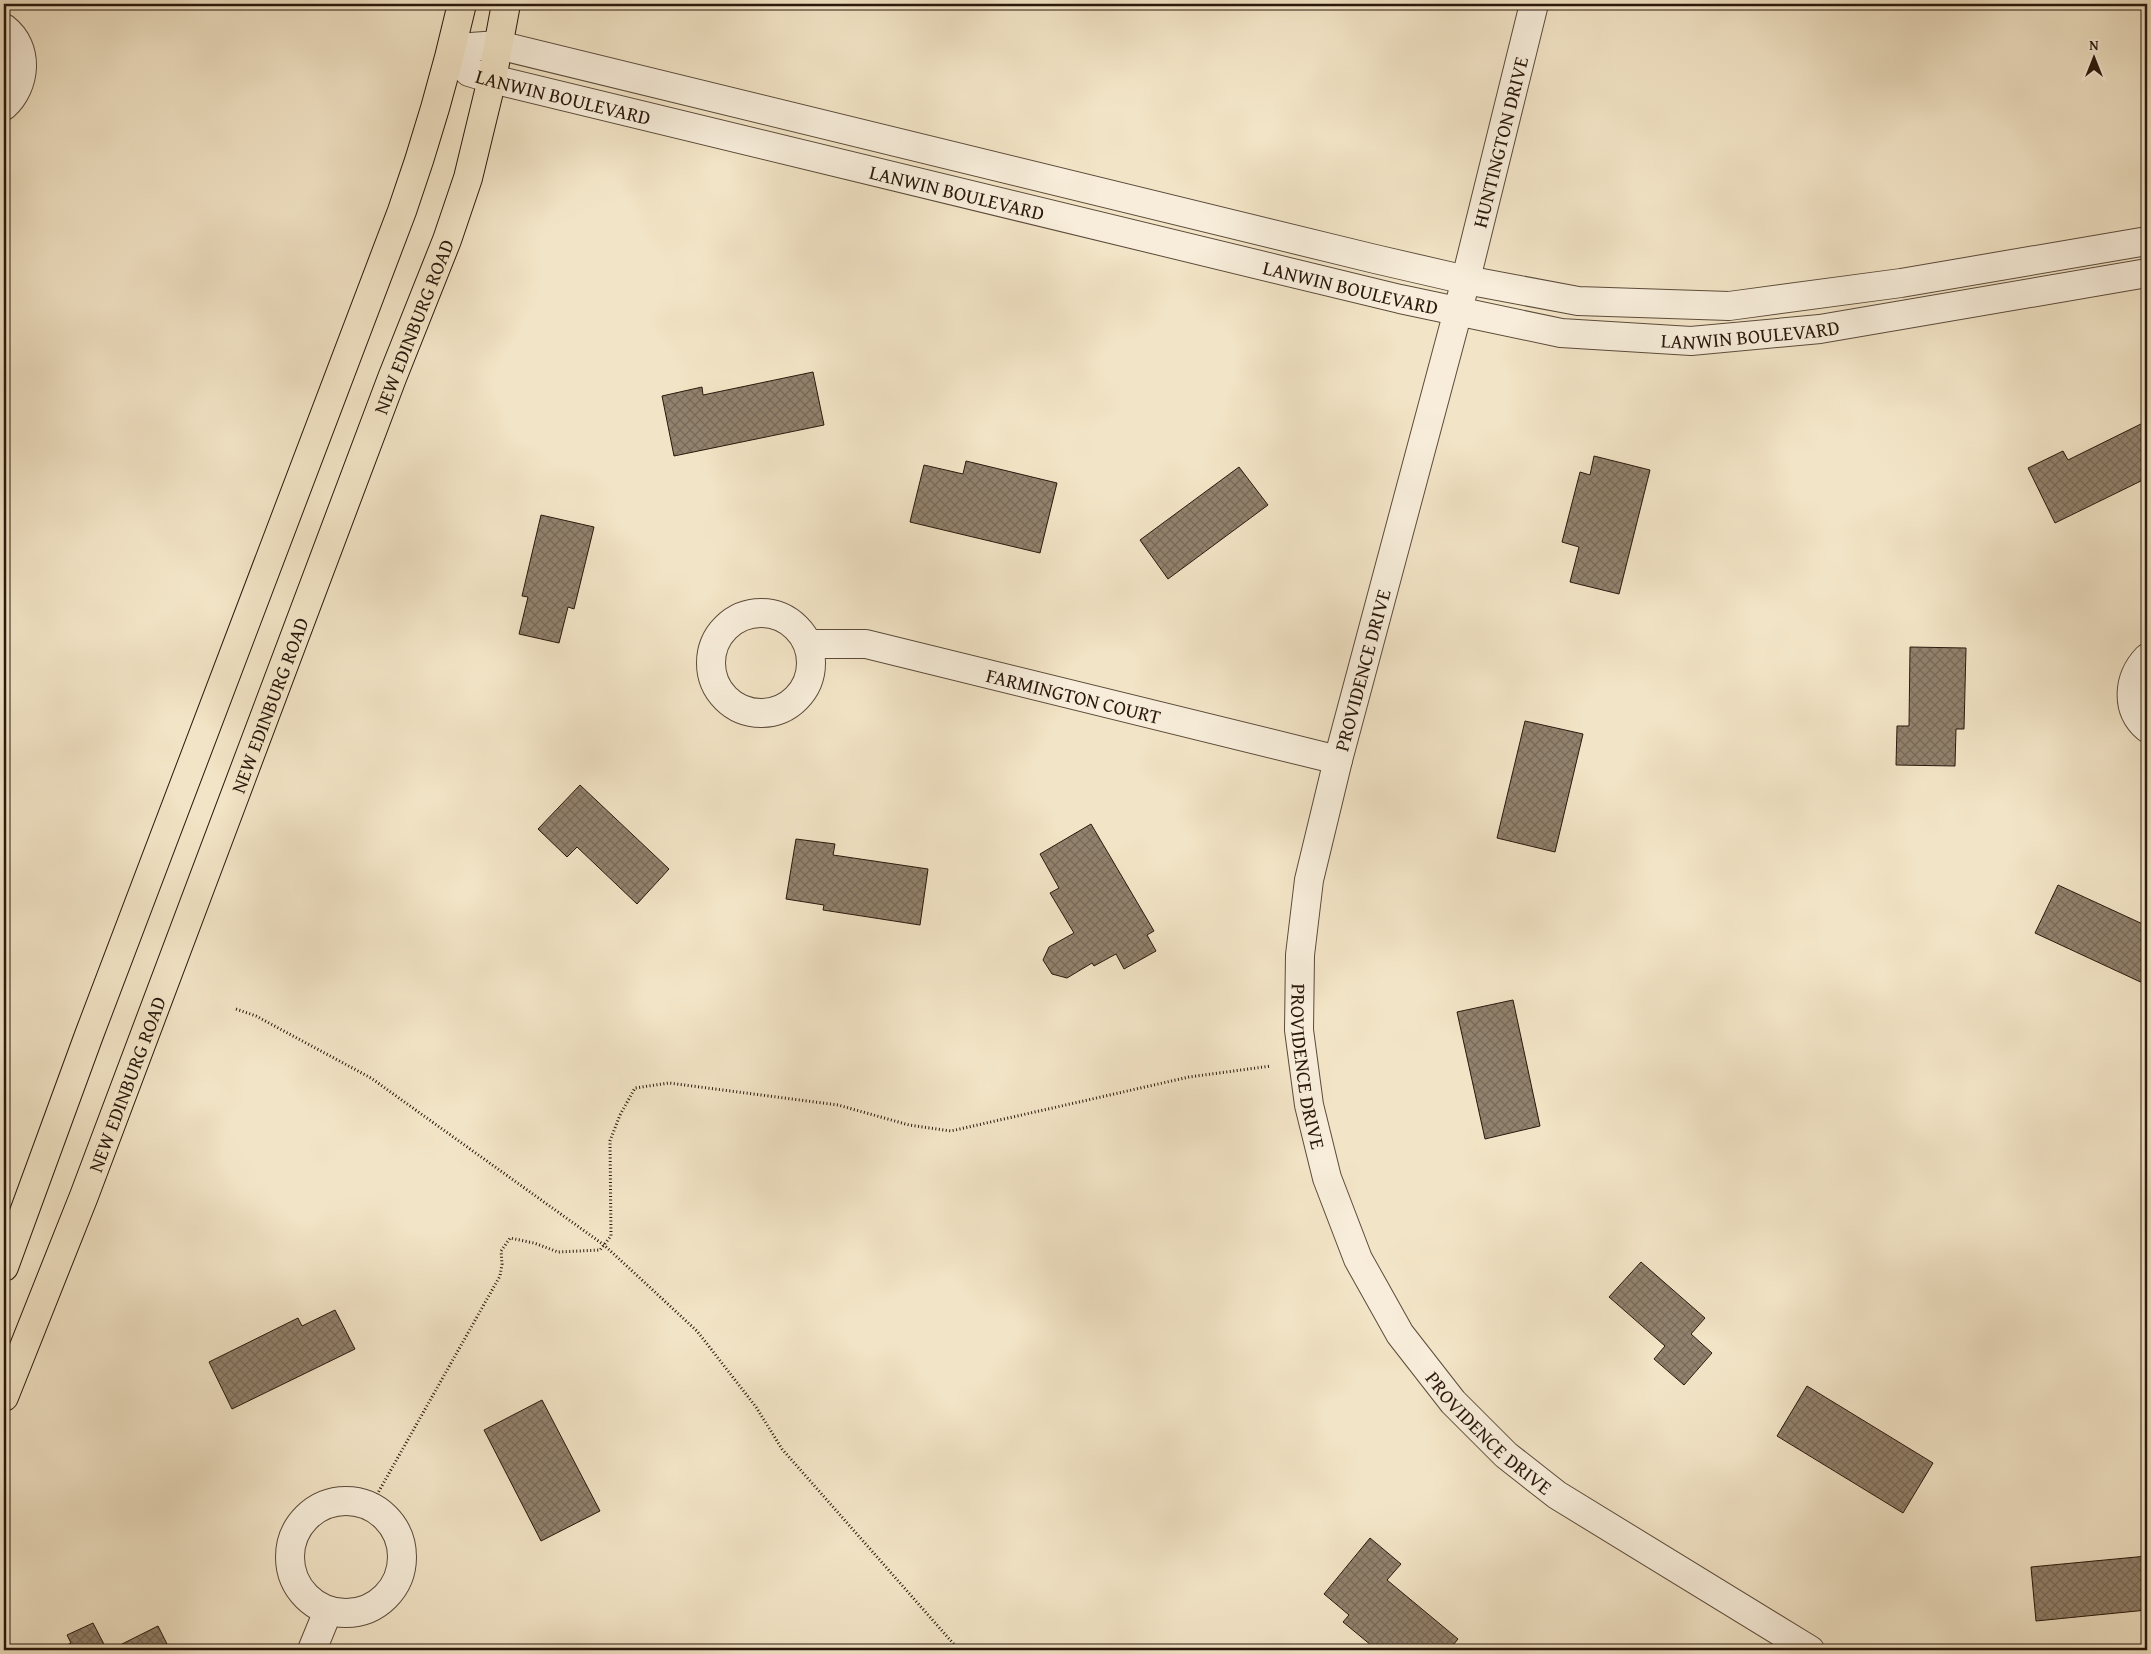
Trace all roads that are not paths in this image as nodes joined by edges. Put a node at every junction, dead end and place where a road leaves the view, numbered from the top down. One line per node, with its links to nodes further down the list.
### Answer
1 (462, 4): 6 (main road)
2 (506, 4): 5 (main road, NEW EDINBURG ROAD)
3 (1534, 4): 11 (street, HUNTINGTON DRIVE)
4 (4, 28): 8 (street)
5 (498, 45): 6 (street, LANWIN BOULEVARD); 7 (main road, NEW EDINBURG ROAD); 11 (street, LANWIN BOULEVARD)
6 (451, 53): 7 (street, LANWIN BOULEVARD); 17 (main road)
7 (492, 79): 12 (street, LANWIN BOULEVARD); 18 (main road, NEW EDINBURG ROAD)
8 (4, 106)
9 (2147, 241): 11 (street, LANWIN BOULEVARD)
10 (2147, 273): 12 (street, LANWIN BOULEVARD)
11 (1466, 280): 12 (street, PROVIDENCE DRIVE)
12 (1458, 311): 16 (street, PROVIDENCE DRIVE)
13 (808, 644): 16 (street, FARMINGTON COURT)
14 (2147, 658): 15 (street)
15 (2147, 728)
16 (1338, 760): 21 (street, PROVIDENCE DRIVE)
17 (4, 1267)
18 (4, 1397)
19 (328, 1611): 19 (street); 20 (street)
20 (312, 1650)
21 (1810, 1650)

